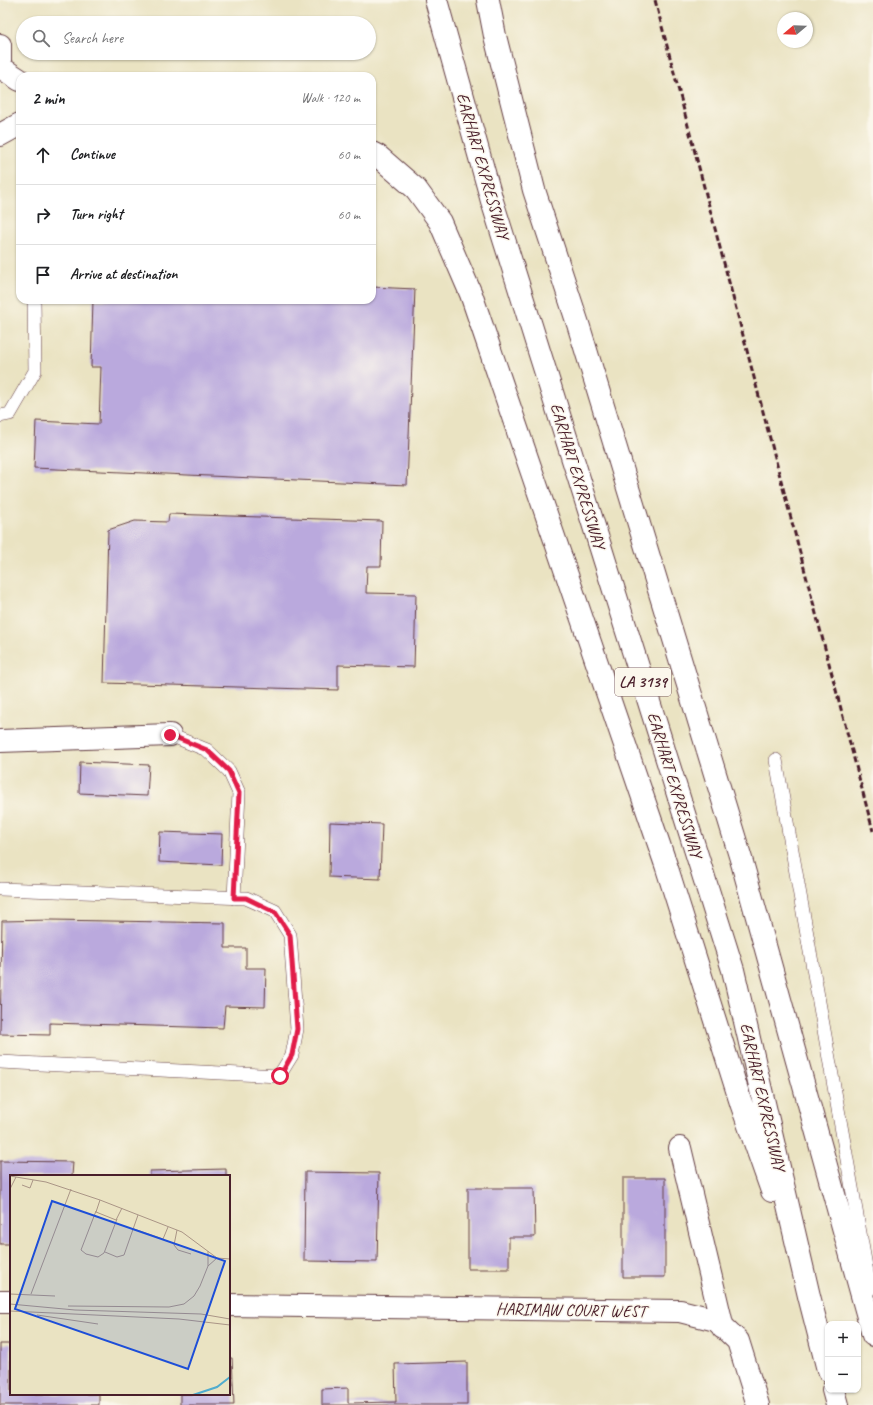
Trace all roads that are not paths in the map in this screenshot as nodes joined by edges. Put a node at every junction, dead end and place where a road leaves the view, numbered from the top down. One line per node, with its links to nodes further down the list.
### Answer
1 (436, 0): 18 (main road, EARHART EXPRESSWAY / LA 3139)
2 (488, 0): 22 (main road, LA 3139)
3 (0, 45): 4 (main road)
4 (0, 68): 5 (main road)
5 (16, 78)
6 (16, 126): 7 (main road)
7 (0, 135)
8 (376, 155): 18 (main road)
9 (34, 304): 10 (lane)
10 (0, 416)
11 (170, 735): 12 (main road); 15 (lane)
12 (0, 742)
13 (776, 760): 20 (lane)
14 (0, 889): 15 (lane)
15 (234, 898): 16 (lane)
16 (0, 1062)
17 (680, 1148): 21 (main road)
18 (809, 1296): 23 (main road, EARHART EXPRESSWAY / LA 3139)
19 (230, 1305): 21 (main road, HARIMAW COURT WEST)
20 (873, 1306)
21 (723, 1328): 25 (main road, HARIMAW COURT WEST)
22 (873, 1335)
23 (825, 1358)
24 (834, 1393): 26 (main road)
25 (758, 1405)
26 (837, 1405)

